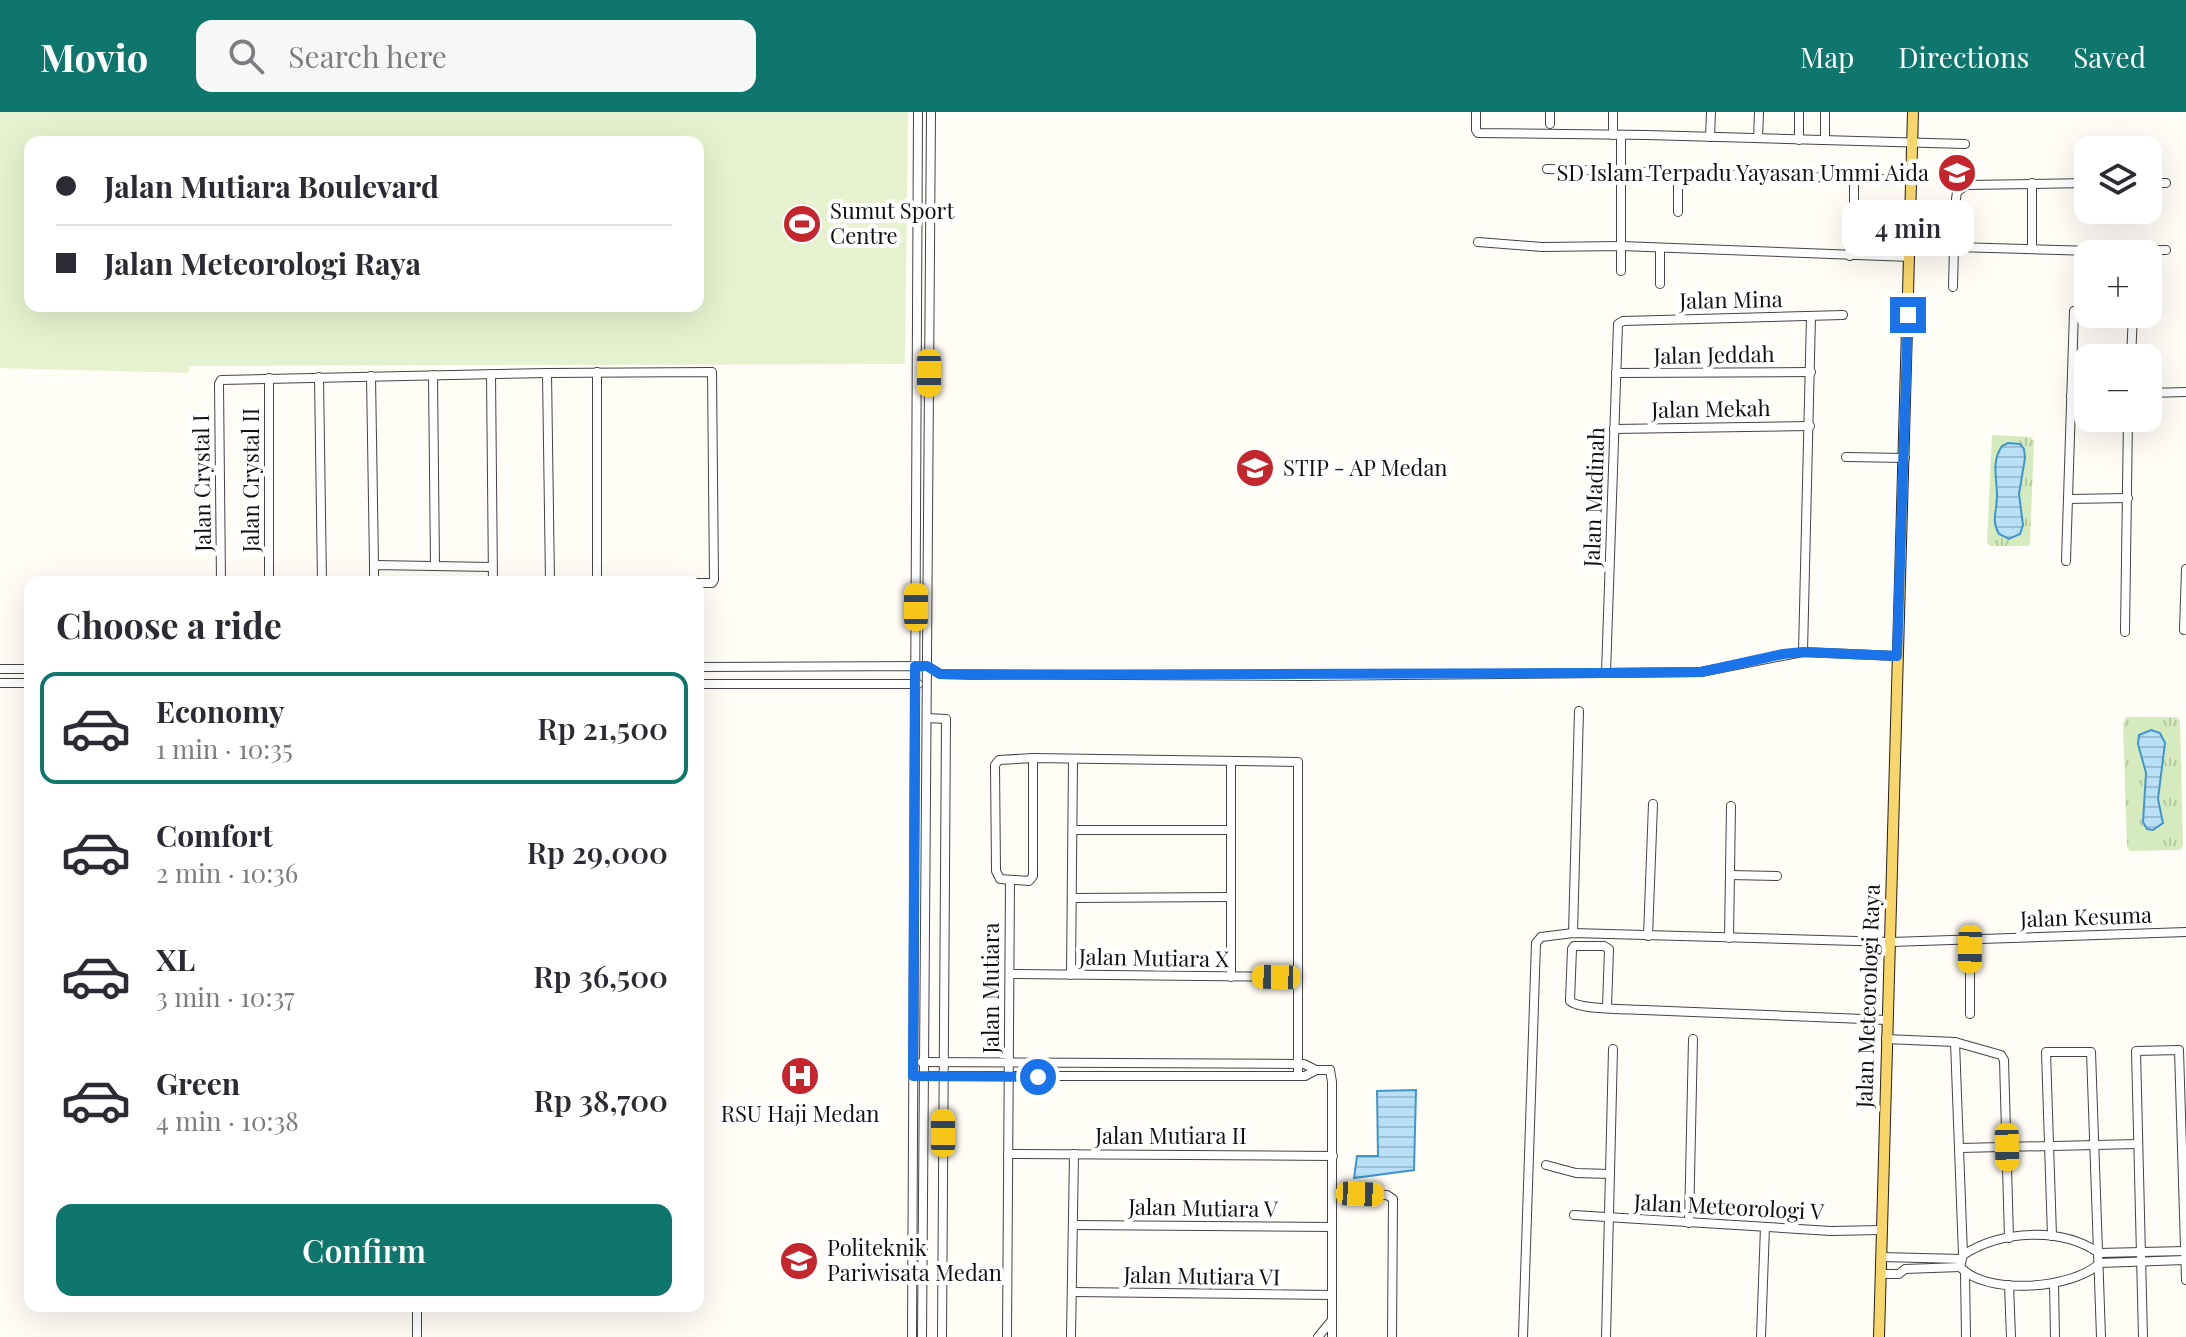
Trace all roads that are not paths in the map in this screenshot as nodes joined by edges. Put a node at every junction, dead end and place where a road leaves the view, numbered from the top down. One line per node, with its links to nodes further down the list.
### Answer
1 (918, 112): 86 (street)
2 (931, 112): 87 (street)
3 (1476, 112): 12 (street)
4 (1550, 112): 11 (street)
5 (1613, 112): 12 (street)
6 (1711, 112): 13 (street)
7 (1759, 112): 14 (street)
8 (1799, 112): 15 (street)
9 (1825, 112): 16 (street)
10 (1913, 112): 17 (main road, Jalan Meteorologi Raya)
11 (1550, 124)
12 (1617, 135): 13 (street); 20 (street)
13 (1710, 137): 14 (street)
14 (1758, 138): 15 (street)
15 (1799, 140): 16 (street)
16 (1825, 140): 17 (street)
17 (1912, 143): 18 (street); 23 (main road, Jalan Meteorologi Raya)
18 (1965, 144)
19 (1547, 169): 20 (street)
20 (1621, 173): 21 (street); 34 (street)
21 (1678, 174): 22 (street); 31 (street)
22 (1854, 180): 23 (street); 30 (street)
23 (1912, 180): 28 (main road, Jalan Meteorologi Raya)
24 (2032, 183): 25 (street); 29 (street); 37 (street)
25 (2074, 183)
26 (2162, 183): 27 (street)
27 (2166, 183)
28 (1912, 205): 29 (street); 42 (main road, Jalan Meteorologi Raya)
29 (1955, 206): 35 (street)
30 (1854, 210)
31 (1678, 212)
32 (1849, 224): 41 (street)
33 (1478, 242): 34 (street)
34 (1621, 246): 36 (street); 43 (street)
35 (1955, 247): 37 (street); 45 (street)
36 (1660, 249): 41 (street); 44 (street)
37 (2032, 249): 40 (street)
38 (2162, 250): 39 (street)
39 (2166, 250)
40 (2074, 251)
41 (1850, 256): 42 (street)
42 (1910, 257): 66 (main road, Jalan Meteorologi Raya)
43 (1621, 271)
44 (1660, 284)
45 (1953, 287)
46 (2074, 311): 61 (street)
47 (1843, 315): 48 (street, Jalan Mina)
48 (1811, 316): 49 (street, Jalan Mina); 51 (street)
49 (1620, 322): 53 (street, Jalan Madinah)
50 (597, 372): 52 (street); 80 (street); 81 (street)
51 (1811, 372): 53 (street, Jalan Jeddah); 62 (street)
52 (547, 373): 54 (street); 79 (street)
53 (1616, 373): 63 (street, Jalan Madinah)
54 (491, 374): 55 (street); 72 (street)
55 (433, 375): 56 (street); 71 (street)
56 (371, 376): 57 (street); 70 (street)
57 (319, 377): 58 (street); 76 (street)
58 (269, 378): 74 (street, Jalan Crystal I); 75 (street, Jalan Crystal II)
59 (2186, 392): 60 (street)
60 (2162, 393)
61 (2071, 396): 68 (street)
62 (1810, 426): 63 (street, Jalan Mekah); 84 (street)
63 (1614, 429): 92 (street, Jalan Madinah)
64 (2128, 432): 67 (street)
65 (1846, 457): 66 (street)
66 (1905, 458): 85 (main road, Jalan Meteorologi Raya)
67 (2128, 498): 68 (street); 83 (street)
68 (2068, 499): 69 (street)
69 (2066, 561)
70 (374, 565): 71 (street); 77 (street)
71 (435, 566): 72 (street)
72 (492, 567): 78 (street)
73 (2186, 569): 82 (street)
74 (221, 576)
75 (269, 576)
76 (322, 576)
77 (374, 576)
78 (493, 576)
79 (550, 576)
80 (597, 576)
81 (704, 583)
82 (2184, 630)
83 (2125, 632)
84 (1803, 652): 85 (street); 92 (street)
85 (1897, 656): 119 (main road, Jalan Meteorologi Raya)
86 (915, 666): 87 (street); 88 (street); 98 (street)
87 (927, 666): 93 (street); 99 (street)
88 (704, 667)
89 (0, 669): 90 (street)
90 (15, 669): 91 (street); 95 (street)
91 (24, 669)
92 (1606, 673): 93 (street)
93 (940, 674): 99 (street)
94 (0, 683): 95 (street)
95 (16, 683): 96 (street)
96 (24, 683)
97 (704, 684): 98 (street)
98 (915, 684): 99 (street); 134 (street)
99 (927, 684): 101 (street)
100 (1579, 711): 115 (street)
101 (927, 718): 132 (street); 133 (street)
102 (1033, 758): 103 (street); 111 (street); 111 (street)
103 (1073, 759): 104 (street); 107 (street)
104 (1231, 762): 108 (street); 123 (street)
105 (1653, 804): 116 (street)
106 (1731, 806): 109 (street)
107 (1073, 830): 108 (street); 113 (street)
108 (1230, 830): 112 (street)
109 (1730, 875): 110 (street); 117 (street)
110 (1777, 876)
111 (1010, 880): 120 (street, Jalan Mutiara)
112 (1230, 897): 113 (street); 122 (street)
113 (1073, 898): 121 (street)
114 (2186, 932): 118 (street, Jalan Kesuma)
115 (1573, 933): 116 (street, Jalan Kesuma); 186 (street, Jalan Kesuma)
116 (1648, 936): 117 (street, Jalan Kesuma)
117 (1729, 938): 119 (street, Jalan Kesuma)
118 (1970, 938): 119 (street, Jalan Kesuma); 125 (street)
119 (1891, 942): 126 (main road, Jalan Meteorologi Raya)
120 (1010, 974): 121 (street, Jalan Mutiara X); 131 (street, Jalan Mutiara)
121 (1071, 975): 122 (street, Jalan Mutiara X)
122 (1231, 977): 123 (street, Jalan Mutiara X)
123 (1298, 977): 135 (street)
124 (1607, 1007): 124 (street); 126 (street)
125 (1970, 1014)
126 (1887, 1020): 128 (main road, Jalan Meteorologi Raya)
127 (1693, 1039): 155 (street)
128 (1886, 1039): 129 (street); 159 (main road, Jalan Meteorologi Raya)
129 (1955, 1042): 145 (street); 146 (street)
130 (1613, 1049): 151 (street)
131 (1009, 1061): 133 (street); 135 (street); 141 (street, Jalan Mutiara)
132 (924, 1062): 133 (street); 134 (street); 138 (street)
133 (944, 1062): 139 (street)
134 (913, 1063): 137 (street)
135 (1297, 1064): 136 (street); 140 (street)
136 (1316, 1070): 140 (street); 149 (street)
137 (913, 1076): 138 (street); 178 (street)
138 (924, 1076): 139 (street); 179 (street)
139 (944, 1076): 141 (street); 180 (street)
140 (1298, 1076): 141 (street)
141 (1009, 1077): 147 (street, Jalan Mutiara)
142 (2138, 1144): 143 (street); 162 (street); 163 (street)
143 (2094, 1145): 144 (street); 144 (street); 165 (street)
144 (2049, 1146): 145 (street); 160 (street)
145 (2007, 1147): 146 (street); 161 (street)
146 (1960, 1148): 167 (street)
147 (1008, 1154): 148 (street, Jalan Mutiara II); 181 (street, Jalan Mutiara)
148 (1074, 1154): 149 (street, Jalan Mutiara II); 156 (street)
149 (1333, 1156): 152 (street)
150 (1546, 1165): 151 (street)
151 (1610, 1174): 154 (street)
152 (1332, 1193): 157 (street); 185 (street)
153 (1574, 1215): 154 (street, Jalan Meteorologi V)
154 (1610, 1218): 155 (street, Jalan Meteorologi V); 187 (street)
155 (1689, 1223): 158 (street, Jalan Meteorologi V)
156 (1073, 1225): 157 (street, Jalan Mutiara V); 173 (street)
157 (1332, 1227): 174 (street)
158 (1765, 1227): 159 (street, Jalan Meteorologi V); 188 (street)
159 (1882, 1230): 164 (main road, Jalan Meteorologi Raya)
160 (2052, 1236): 161 (street); 165 (street)
161 (2009, 1238): 167 (street)
162 (2185, 1251): 163 (street); 166 (street)
163 (2141, 1256): 165 (street); 166 (street); 194 (street)
164 (1881, 1257): 168 (street); 169 (main road, Jalan Meteorologi Raya)
165 (2100, 1258): 171 (street); 193 (street)
166 (2185, 1260): 170 (street)
167 (1962, 1263): 168 (street); 172 (street); 190 (street)
168 (1905, 1264): 169 (street)
169 (1881, 1274): 189 (main road, Jalan Meteorologi Raya)
170 (2186, 1280)
171 (2054, 1283): 172 (street); 192 (street)
172 (2009, 1285): 191 (street)
173 (1072, 1292): 174 (street, Jalan Mutiara VI); 182 (street)
174 (1332, 1295): 176 (street)
175 (417, 1312): 177 (street)
176 (1332, 1320): 183 (street); 184 (street)
177 (417, 1337)
178 (912, 1337)
179 (922, 1337)
180 (942, 1337)
181 (1007, 1337)
182 (1071, 1337)
183 (1318, 1337)
184 (1332, 1337)
185 (1392, 1337)
186 (1523, 1337)
187 (1606, 1337)
188 (1761, 1337)
189 (1879, 1337)
190 (1966, 1337)
191 (2011, 1337)
192 (2055, 1337)
193 (2101, 1337)
194 (2143, 1337)

